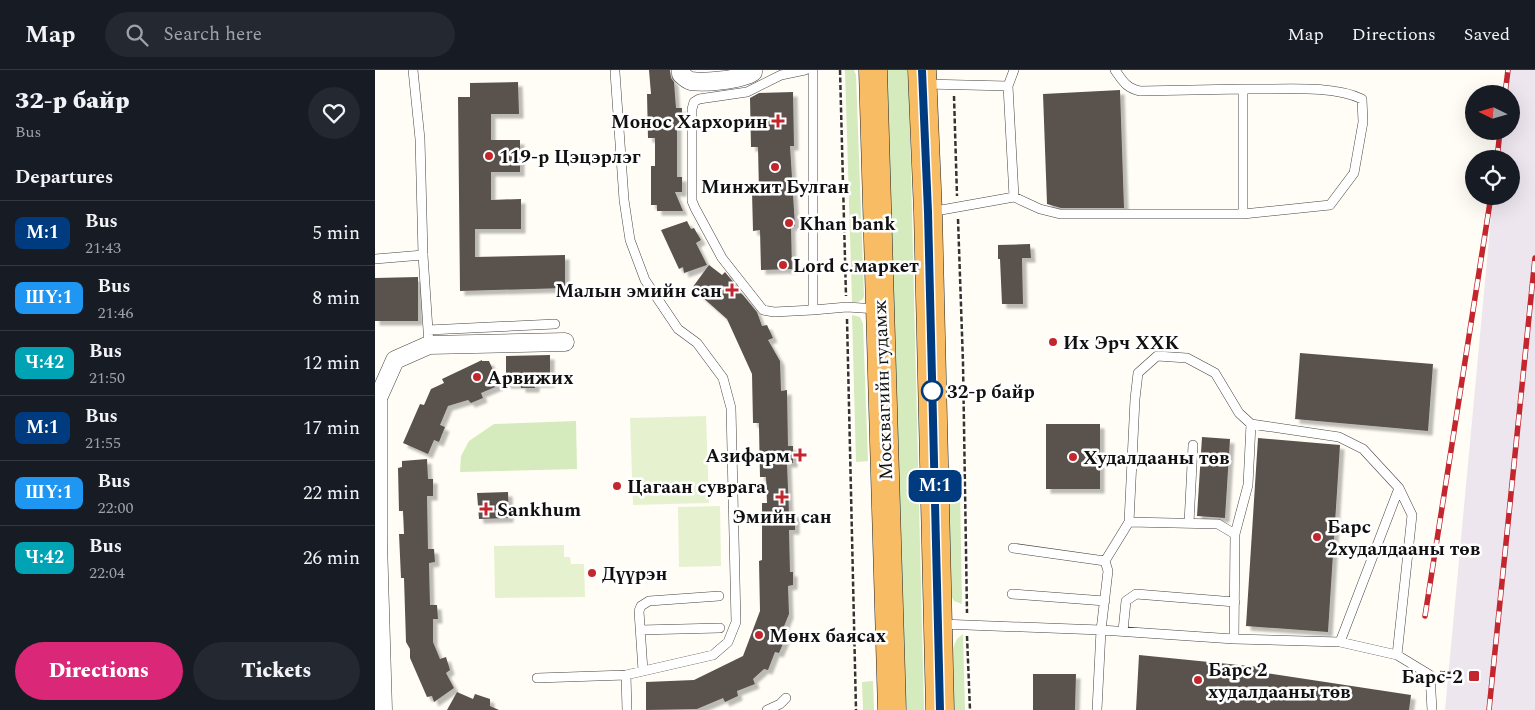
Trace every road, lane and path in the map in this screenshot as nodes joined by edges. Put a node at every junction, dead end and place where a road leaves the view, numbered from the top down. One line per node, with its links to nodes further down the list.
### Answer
1 (413, 70): 19 (lane)
2 (681, 70): 3 (street)
3 (753, 70)
4 (805, 70): 23 (lane)
5 (813, 70): 23 (lane)
6 (840, 70): 21 (path)
7 (873, 70): 22 (highway, Москвагийн гудамж)
8 (1014, 70): 13 (lane)
9 (1115, 70): 14 (lane)
10 (615, 72): 48 (lane)
11 (922, 77): 12 (lane); 17 (highway)
12 (954, 86): 13 (lane); 16 (path)
13 (1008, 86): 15 (lane)
14 (1243, 89): 18 (lane); 18 (lane)
15 (1014, 197): 16 (lane); 18 (lane)
16 (958, 207): 17 (lane); 40 (path)
17 (928, 212): 39 (highway)
18 (1243, 214)
19 (423, 255): 20 (lane); 25 (lane)
20 (375, 260)
21 (847, 308): 22 (lane); 23 (lane); 57 (path)
22 (879, 309): 58 (highway, Москвагийн гудамж)
23 (813, 310)
24 (555, 324): 25 (lane)
25 (429, 337): 26 (street); 54 (street)
26 (565, 342)
27 (1251, 424): 29 (lane); 30 (lane); 32 (lane)
28 (1193, 445): 31 (lane)
29 (1399, 488): 46 (lane); 47 (lane)
30 (1129, 522): 31 (lane); 34 (lane)
31 (1189, 523): 32 (lane)
32 (1235, 534): 38 (lane)
33 (1013, 548): 34 (lane)
34 (1105, 561): 37 (lane)
35 (1012, 594): 37 (lane)
36 (719, 596): 42 (lane)
37 (1105, 601): 43 (lane)
38 (1235, 602): 44 (lane); 45 (lane)
39 (939, 624): 40 (lane); 59 (highway)
40 (967, 625): 43 (lane); 60 (path)
41 (720, 628): 42 (lane)
42 (640, 630): 48 (lane)
43 (1101, 630): 44 (lane); 61 (lane)
44 (1123, 632): 45 (lane)
45 (1234, 639): 46 (lane)
46 (1340, 642): 47 (lane)
47 (1397, 656): 51 (lane)
48 (643, 671): 50 (lane)
49 (1464, 674): 51 (path)
50 (626, 675): 52 (lane); 55 (lane)
51 (1430, 675): 62 (lane)
52 (537, 678)
53 (786, 698): 56 (lane)
54 (383, 710)
55 (627, 710)
56 (767, 710)
57 (856, 710)
58 (892, 710)
59 (940, 710)
60 (970, 710)
61 (1097, 710)
62 (1432, 710)

